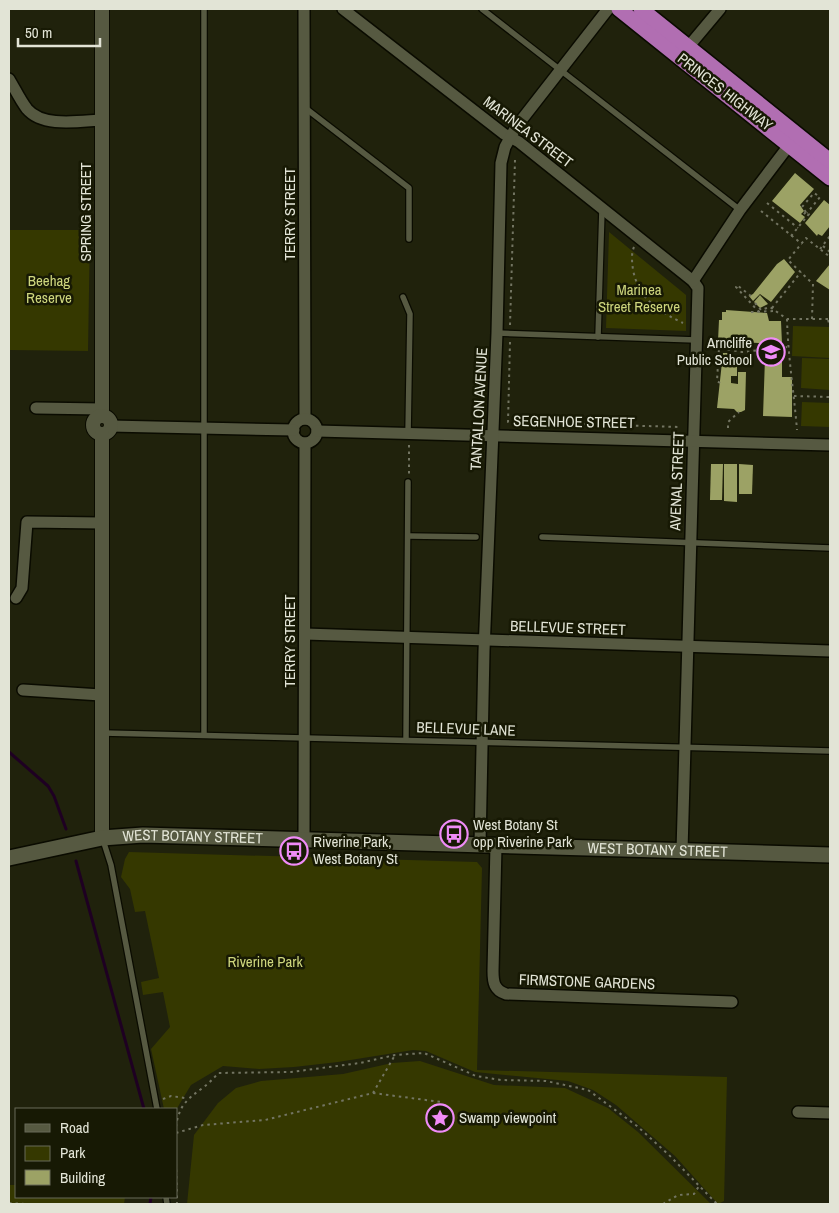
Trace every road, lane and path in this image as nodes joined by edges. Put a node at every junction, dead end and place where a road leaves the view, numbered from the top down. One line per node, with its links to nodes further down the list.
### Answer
1 (102, 9): 14 (street, SPRING STREET)
2 (204, 9): 60 (lane)
3 (304, 9): 13 (street, TERRY STREET)
4 (343, 9): 15 (street, MARINEA STREET)
5 (482, 9): 11 (lane)
6 (608, 9): 11 (street, TANTALLON AVENUE)
7 (619, 9): 16 (highway, PRINCES HIGHWAY)
8 (641, 9): 10 (highway, PRINCES HIGHWAY)
9 (720, 9): 10 (street)
10 (689, 46): 17 (highway, PRINCES HIGHWAY)
11 (560, 70): 15 (street, TANTALLON AVENUE); 21 (lane)
12 (9, 79): 14 (street)
13 (304, 107): 29 (lane); 58 (street, TERRY STREET)
14 (102, 120): 59 (street, SPRING STREET)
15 (510, 138): 20 (street, MARINEA STREET); 49 (street, TANTALLON AVENUE)
16 (790, 144): 18 (highway, PRINCES HIGHWAY); 21 (street)
17 (830, 161)
18 (830, 178)
19 (767, 203): 25 (path)
20 (602, 209): 28 (street, MARINEA STREET); 50 (lane)
21 (740, 210): 36 (street)
22 (761, 211): 26 (path)
23 (807, 212): 23 (path); 24 (path); 25 (path)
24 (803, 216)
25 (798, 228): 26 (path)
26 (791, 236): 30 (path)
27 (830, 236): 31 (path)
28 (638, 237): 36 (street, MARINEA STREET); 47 (path)
29 (408, 239)
30 (802, 244): 32 (path); 35 (path)
31 (823, 246): 32 (path); 33 (path)
32 (820, 249): 34 (path)
33 (830, 252)
34 (830, 257)
35 (801, 272): 40 (path); 45 (path)
36 (693, 281): 51 (street, AVENAL STREET)
37 (751, 296): 43 (path)
38 (403, 297): 65 (lane)
39 (755, 303): 40 (path)
40 (772, 308): 41 (path)
41 (775, 311): 43 (path); 44 (path)
42 (751, 312): 43 (path)
43 (759, 312)
44 (787, 319): 45 (path); 52 (path)
45 (812, 319): 46 (path)
46 (829, 320): 48 (path)
47 (682, 323)
48 (830, 326)
49 (497, 333): 50 (lane); 66 (street, TANTALLON AVENUE)
50 (598, 337): 51 (lane)
51 (696, 340): 67 (street, AVENAL STREET)
52 (787, 346): 53 (path); 54 (path)
53 (720, 383)
54 (794, 396): 55 (path); 63 (path)
55 (830, 397)
56 (36, 408): 59 (street)
57 (739, 412): 61 (path)
58 (305, 419): 62 (street); 64 (street)
59 (104, 421): 60 (street); 73 (street, SPRING STREET)
60 (204, 428): 62 (street); 88 (lane)
61 (728, 428)
62 (294, 430): 68 (street)
63 (797, 430)
64 (317, 431): 65 (street, SEGENHOE STREET); 68 (street)
65 (408, 434): 66 (street, SEGENHOE STREET)
66 (493, 435): 67 (street, SEGENHOE STREET); 82 (street, TANTALLON AVENUE)
67 (694, 440): 69 (street, SEGENHOE STREET); 77 (street, AVENAL STREET)
68 (305, 443): 80 (street, TERRY STREET)
69 (830, 445)
70 (410, 456): 71 (path)
71 (410, 466)
72 (408, 482): 74 (lane)
73 (102, 523): 79 (street); 86 (street, SPRING STREET)
74 (408, 536): 75 (lane); 81 (lane)
75 (476, 537)
76 (542, 538): 77 (lane)
77 (691, 544): 78 (lane); 83 (street, AVENAL STREET)
78 (830, 548)
79 (16, 598)
80 (305, 634): 81 (street, BELLEVUE STREET); 89 (street, TERRY STREET)
81 (408, 638): 82 (street, BELLEVUE STREET); 90 (lane)
82 (485, 640): 83 (street, BELLEVUE STREET); 91 (street, TANTALLON AVENUE)
83 (688, 647): 84 (street, BELLEVUE STREET); 92 (street, AVENAL STREET)
84 (830, 651)
85 (23, 690): 86 (street)
86 (101, 695): 87 (street, SPRING STREET)
87 (101, 733): 88 (lane, BELLEVUE LANE); 94 (street, SPRING STREET)
88 (204, 735): 89 (lane, BELLEVUE LANE)
89 (305, 738): 90 (lane, BELLEVUE LANE); 95 (street, TERRY STREET)
90 (406, 739): 91 (lane, BELLEVUE LANE)
91 (483, 742): 92 (lane, BELLEVUE LANE); 96 (street, TANTALLON AVENUE)
92 (684, 749): 93 (lane, BELLEVUE LANE); 98 (street, AVENAL STREET)
93 (830, 751)
94 (102, 838): 95 (main road, WEST BOTANY STREET); 100 (main road, WEST BOTANY STREET); 105 (lane)
95 (304, 840): 96 (main road, WEST BOTANY STREET)
96 (480, 845): 97 (main road, WEST BOTANY STREET)
97 (496, 846): 98 (main road, WEST BOTANY STREET); 101 (street, FIRMSTONE GARDENS)
98 (682, 851): 99 (main road, WEST BOTANY STREET)
99 (830, 855)
100 (9, 858)
101 (732, 1002)
102 (395, 1056): 103 (path); 104 (path); 112 (path)
103 (372, 1093): 110 (path); 111 (path)
104 (186, 1098): 105 (path); 109 (path)
105 (157, 1102): 106 (lane)
106 (157, 1108)
107 (798, 1112): 108 (street)
108 (830, 1113)
109 (178, 1114)
110 (439, 1120)
111 (178, 1132)
112 (699, 1186): 115 (path); 116 (path)
113 (9, 1203): 114 (path)
114 (25, 1204)
115 (663, 1204)
116 (717, 1204)

